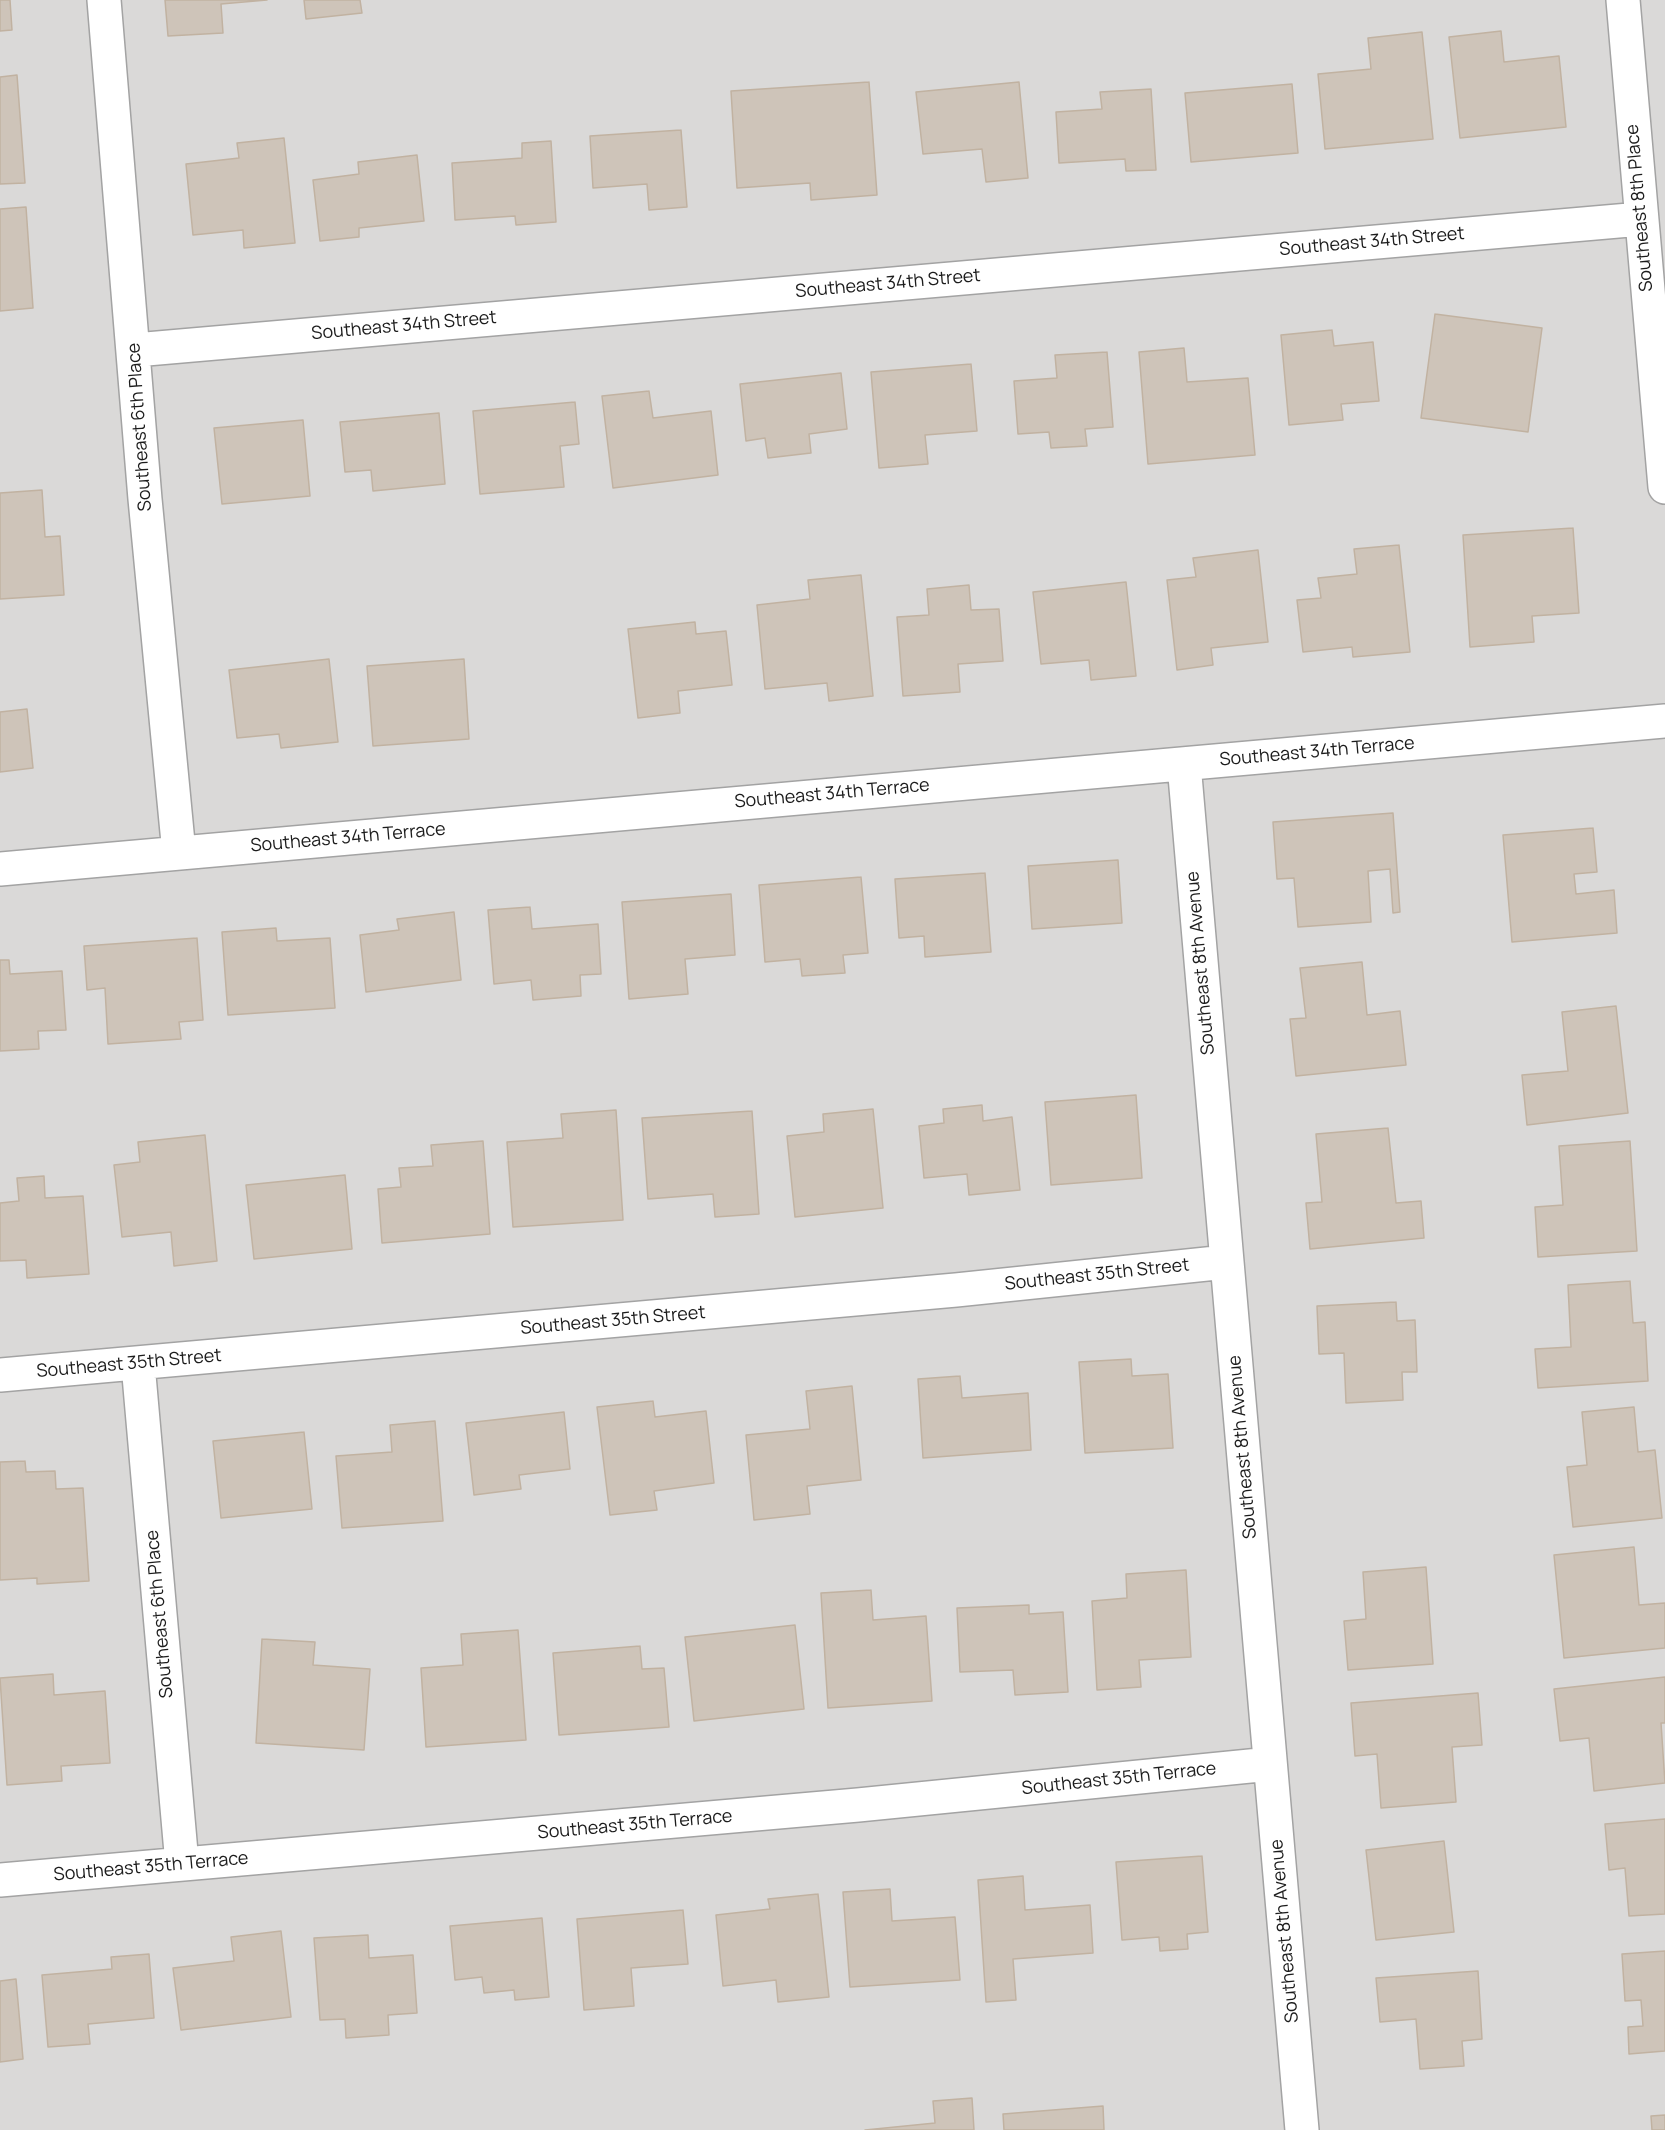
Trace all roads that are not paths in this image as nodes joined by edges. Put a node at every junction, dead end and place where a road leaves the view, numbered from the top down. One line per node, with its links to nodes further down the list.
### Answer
1 (104, 0): 4 (street, Southeast 6th Place)
2 (1623, 0): 3 (street, Southeast 8th Place)
3 (1641, 219): 4 (street, Southeast 34th Street); 5 (street, Southeast 8th Place)
4 (135, 350): 8 (street, Southeast 6th Place)
5 (1665, 487)
6 (1665, 721): 7 (street, Southeast 34th Terrace)
7 (1184, 764): 8 (street, Southeast 34th Terrace); 10 (street, Southeast 8th Avenue)
8 (179, 853): 9 (street, Southeast 34th Terrace)
9 (0, 869)
10 (1226, 1262): 11 (street, Southeast 35th Street); 13 (street, Southeast 8th Avenue)
11 (138, 1364): 12 (street, Southeast 35th Street); 14 (street, Southeast 6th Place)
12 (0, 1375)
13 (1270, 1764): 14 (street, Southeast 35th Terrace); 16 (street, Southeast 8th Avenue)
14 (182, 1864): 15 (street, Southeast 35th Terrace)
15 (0, 1880)
16 (1302, 2130)

